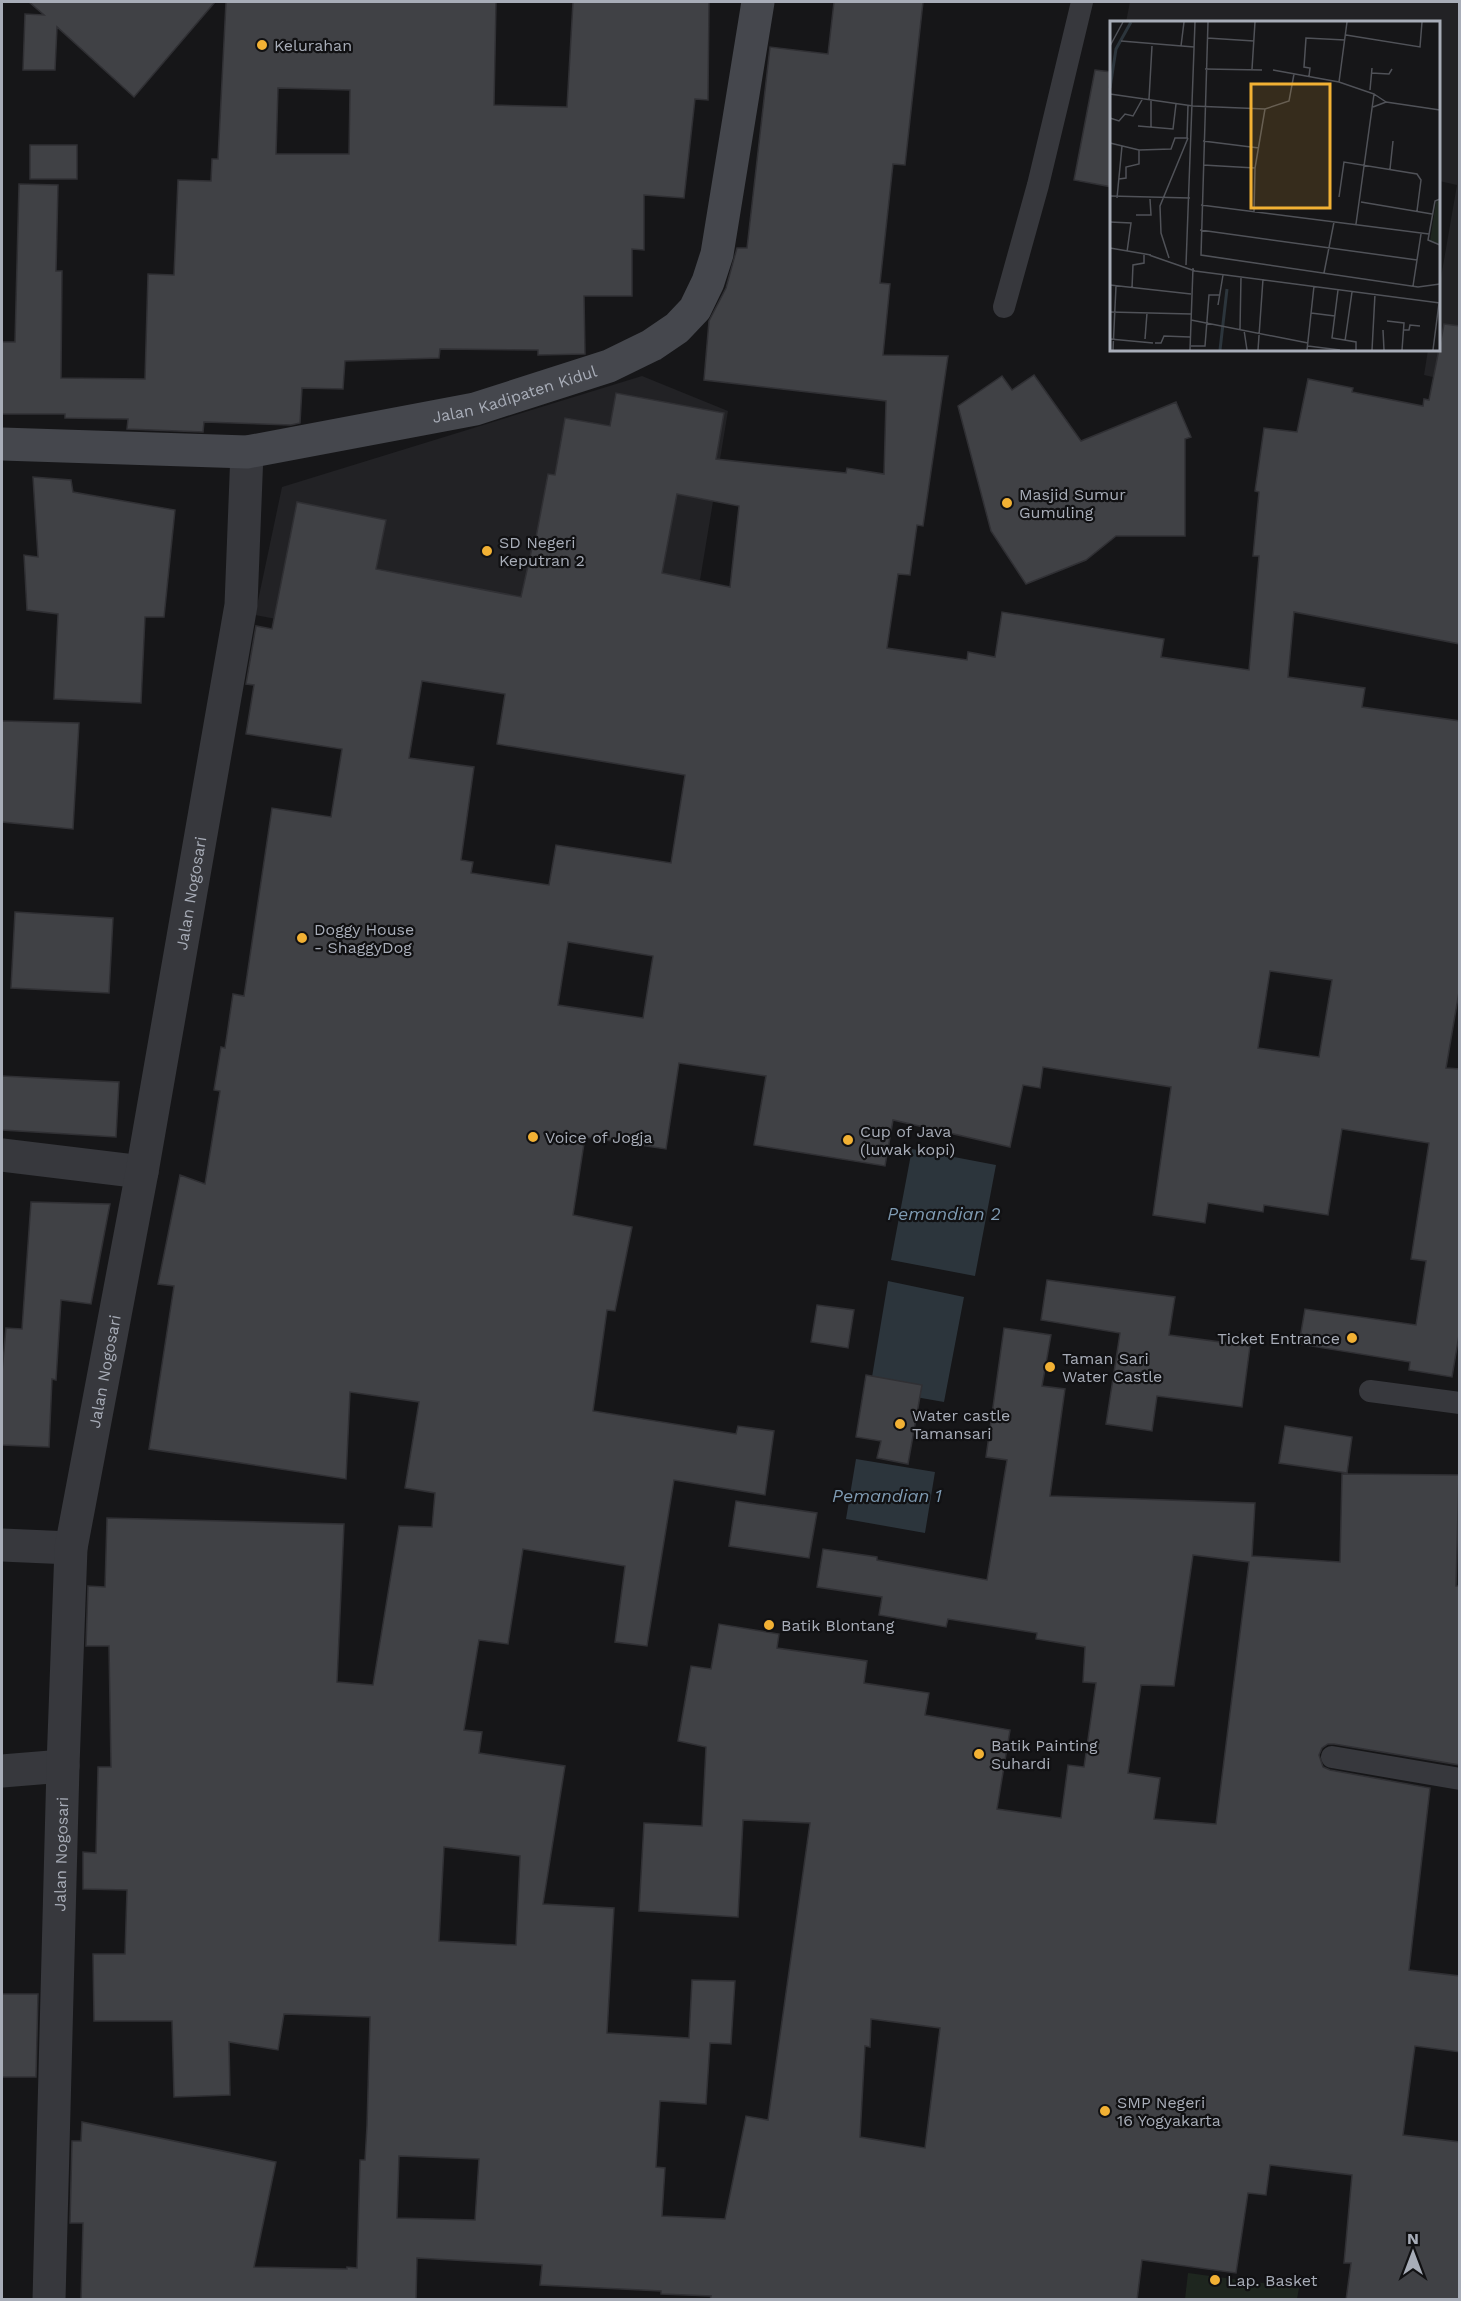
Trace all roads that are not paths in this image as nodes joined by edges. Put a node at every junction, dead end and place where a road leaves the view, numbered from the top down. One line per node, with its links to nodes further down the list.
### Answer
1 (758, 2): 5 (street, Jalan Kadipaten Kidul)
2 (1082, 2): 3 (lane)
3 (1004, 307)
4 (2, 444): 5 (street, Jalan Kadipaten Kidul)
5 (247, 452): 7 (street, Jalan Nogosari)
6 (2, 1155): 7 (street)
7 (142, 1172): 11 (street, Jalan Nogosari)
8 (1370, 1391): 9 (lane)
9 (1460, 1403)
10 (2, 1545): 11 (street)
11 (71, 1548): 13 (street, Jalan Nogosari)
12 (1332, 1757): 15 (lane)
13 (63, 1766): 14 (street); 16 (street, Jalan Nogosari)
14 (2, 1771)
15 (1460, 1779)
16 (49, 2300)

